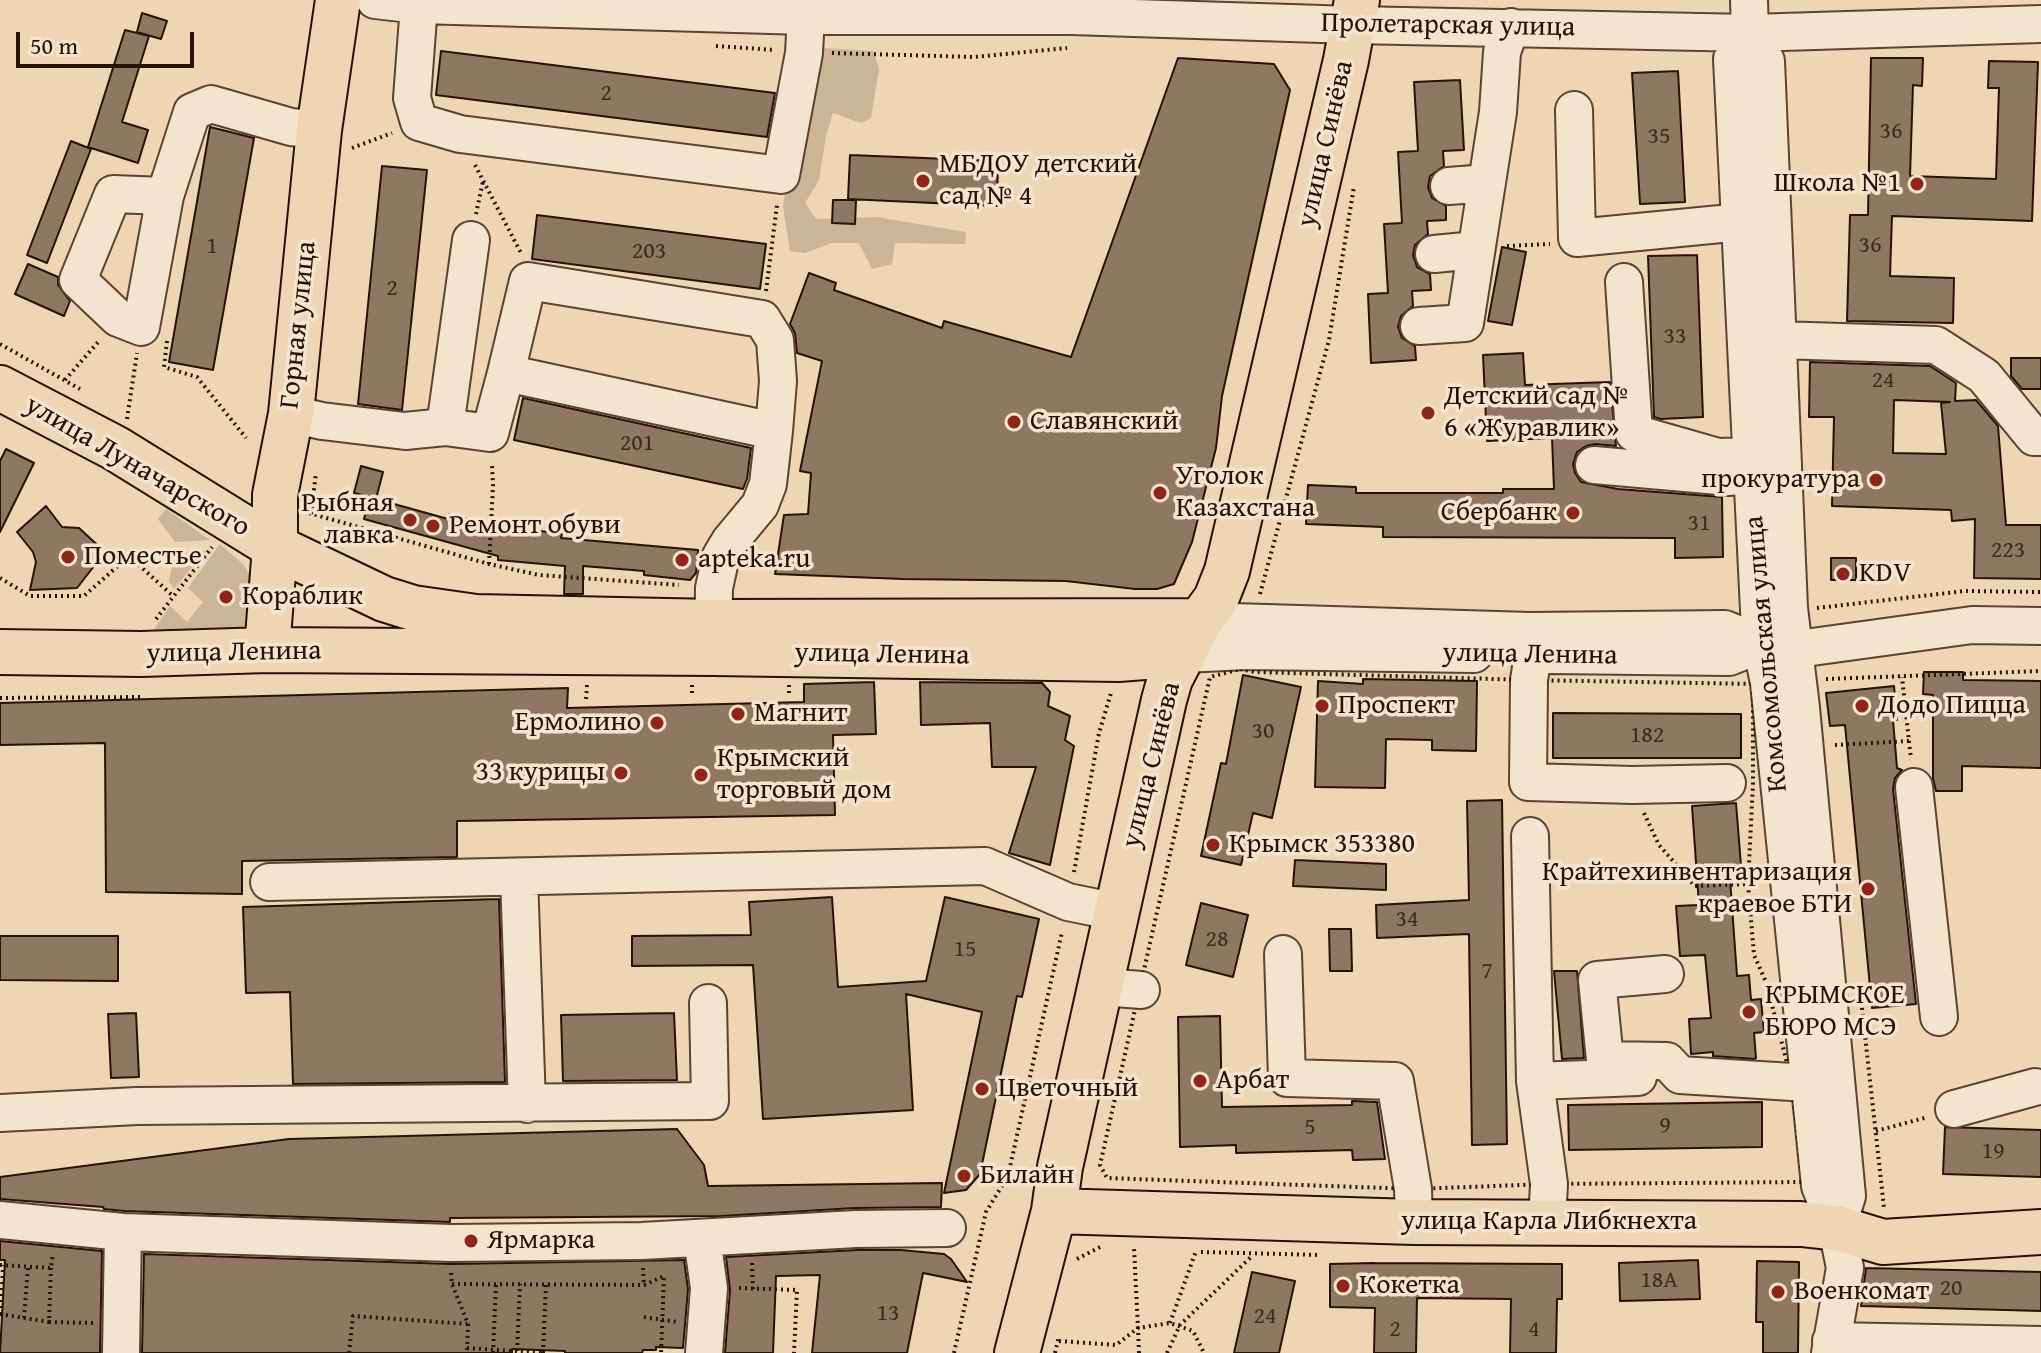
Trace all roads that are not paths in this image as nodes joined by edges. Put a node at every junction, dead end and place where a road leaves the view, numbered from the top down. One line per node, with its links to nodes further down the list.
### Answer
1 (338, 0): 11 (main road, Горная улица)
2 (375, 0): 3 (street, Пролетарская улица)
3 (419, 5): 6 (street, Пролетарская улица); 6 (street)
4 (1071, 8): 5 (street, Пролетарская улица); 6 (street, Пролетарская улица)
5 (1355, 13): 9 (street, Пролетарская улица); 33 (main road, улица Синёва)
6 (806, 16)
7 (1749, 16): 8 (street, Пролетарская улица); 9 (street, Пролетарская улица); 15 (street, Комсомольская улица); 21 (street, Комсомольская улица)
8 (2041, 24)
9 (1511, 27): 12 (street)
10 (1574, 110): 15 (street)
11 (334, 139): 14 (street); 24 (main road, Горная улица)
12 (1487, 183): 13 (street); 17 (street)
13 (1449, 186)
14 (165, 196): 14 (street)
15 (1741, 222): 29 (street, Комсомольская улица)
16 (471, 240): 25 (street)
17 (1476, 250): 18 (street); 20 (street)
18 (1434, 254)
19 (1624, 282): 29 (street)
20 (1419, 326)
21 (1778, 340): 27 (street); 34 (street, Комсомольская улица)
22 (506, 373): 25 (street); 26 (street); 26 (street)
23 (0, 388): 30 (main road, улица Луначарского)
24 (291, 414): 25 (street); 30 (main road, Горная улица)
25 (445, 427)
26 (774, 431): 32 (street)
27 (2041, 437)
28 (1594, 465): 29 (street)
29 (1752, 466): 34 (street, Комсомольская улица)
30 (275, 547): 32 (main road, улица Ленина); 35 (main road, Горная улица)
31 (2041, 626): 34 (street, улица Ленина)
32 (714, 637): 33 (main road, улица Ленина); 35 (main road, улица Ленина)
33 (1192, 638): 34 (street, улица Ленина); 37 (street, улица Ленина); 43 (main road, улица Синёва)
34 (1777, 646): 37 (street, улица Ленина); 49 (street, Комсомольская улица); 60 (street, Комсомольская улица)
35 (267, 650): 36 (main road, улица Ленина)
36 (0, 652)
37 (1533, 655): 38 (street)
38 (1727, 783)
39 (1914, 787): 47 (street)
40 (1530, 836): 50 (street)
41 (519, 877): 42 (street); 43 (street); 52 (street)
42 (269, 882)
43 (1117, 912): 57 (main road, улица Синёва)
44 (1283, 954): 56 (street)
45 (1665, 974): 48 (street)
46 (708, 1003): 52 (street)
47 (1939, 1017)
48 (1680, 1075): 49 (street); 50 (street)
49 (1808, 1080): 60 (street, Комсомольская улица)
50 (1535, 1081): 55 (street)
51 (2035, 1087): 53 (street)
52 (527, 1104): 54 (street)
53 (1954, 1109)
54 (0, 1113)
55 (1548, 1203): 56 (main road, улица Карла Либкнехта); 60 (main road, улица Карла Либкнехта)
56 (1413, 1205): 57 (main road, улица Карла Либкнехта)
57 (1054, 1211): 66 (main road, улица Синёва)
58 (0, 1220): 61 (street)
59 (947, 1228): 63 (street)
60 (1837, 1228): 62 (main road, улица Карла Либкнехта); 67 (street, Комсомольская улица)
61 (123, 1232): 63 (street); 64 (street)
62 (2041, 1232)
63 (702, 1238): 68 (street)
64 (121, 1338)
65 (2041, 1345): 67 (street)
66 (1038, 1347)
67 (1830, 1347)
68 (704, 1353)

